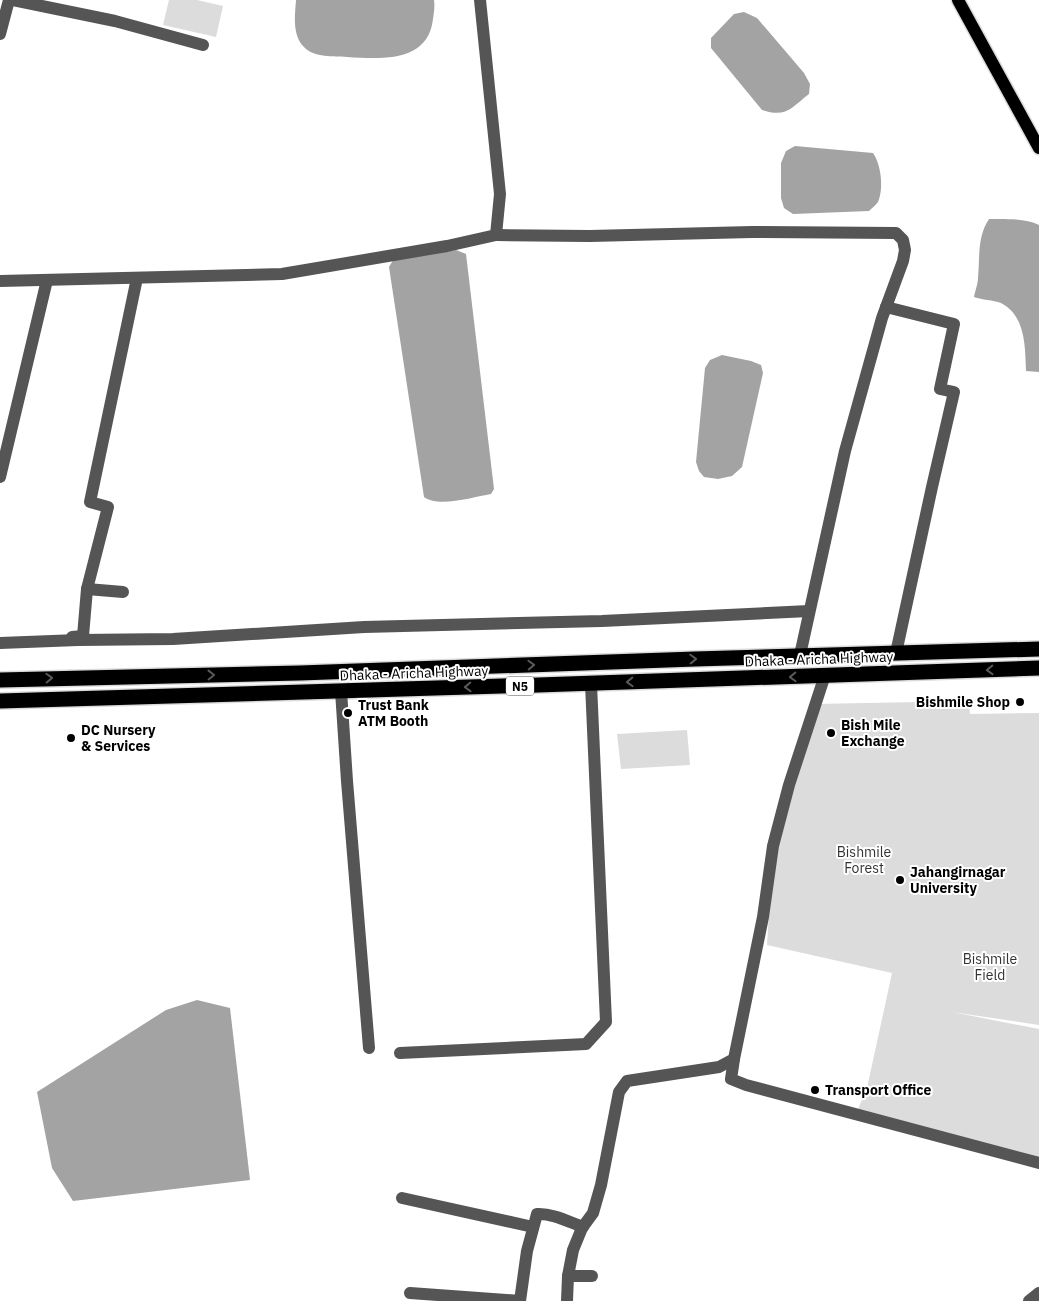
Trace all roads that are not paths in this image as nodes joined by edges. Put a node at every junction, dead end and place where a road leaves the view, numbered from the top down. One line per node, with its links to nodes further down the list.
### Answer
1 (9, 0): 5 (street)
2 (14, 0): 6 (street)
3 (480, 0): 8 (street)
4 (958, 0): 7 (main road)
5 (0, 34)
6 (203, 45)
7 (1039, 148)
8 (496, 235): 9 (street); 12 (street)
9 (137, 278): 10 (street); 14 (street)
10 (47, 280): 11 (street); 13 (street)
11 (0, 281)
12 (886, 307): 16 (street); 19 (street)
13 (0, 477)
14 (87, 589): 15 (street); 17 (street)
15 (123, 592)
16 (809, 611): 17 (street); 20 (street)
17 (0, 642)
18 (1039, 649): 19 (highway, Dhaka - Aricha Highway / N5)
19 (896, 653): 20 (highway, Dhaka - Aricha Highway / N5)
20 (800, 655): 23 (highway, Dhaka - Aricha Highway / N5, one-way to 20)
21 (1039, 668): 22 (highway, Dhaka - Aricha Highway / N5, one-way to 22)
22 (825, 675): 24 (highway, Dhaka - Aricha Highway / N5, one-way to 24); 29 (street)
23 (0, 680)
24 (591, 684): 25 (highway, Dhaka - Aricha Highway / N5, one-way to 25); 28 (street)
25 (341, 691): 26 (highway, Dhaka - Aricha Highway / N5); 27 (street)
26 (0, 701)
27 (369, 1048)
28 (400, 1053)
29 (734, 1059): 30 (street); 33 (street)
30 (1039, 1163)
31 (402, 1198): 32 (street)
32 (533, 1227): 33 (street); 38 (street)
33 (583, 1227): 34 (street)
34 (568, 1276): 35 (street); 39 (street)
35 (592, 1276)
36 (410, 1293): 38 (street)
37 (1039, 1293): 40 (street)
38 (520, 1301)
39 (567, 1301)
40 (1029, 1301)

